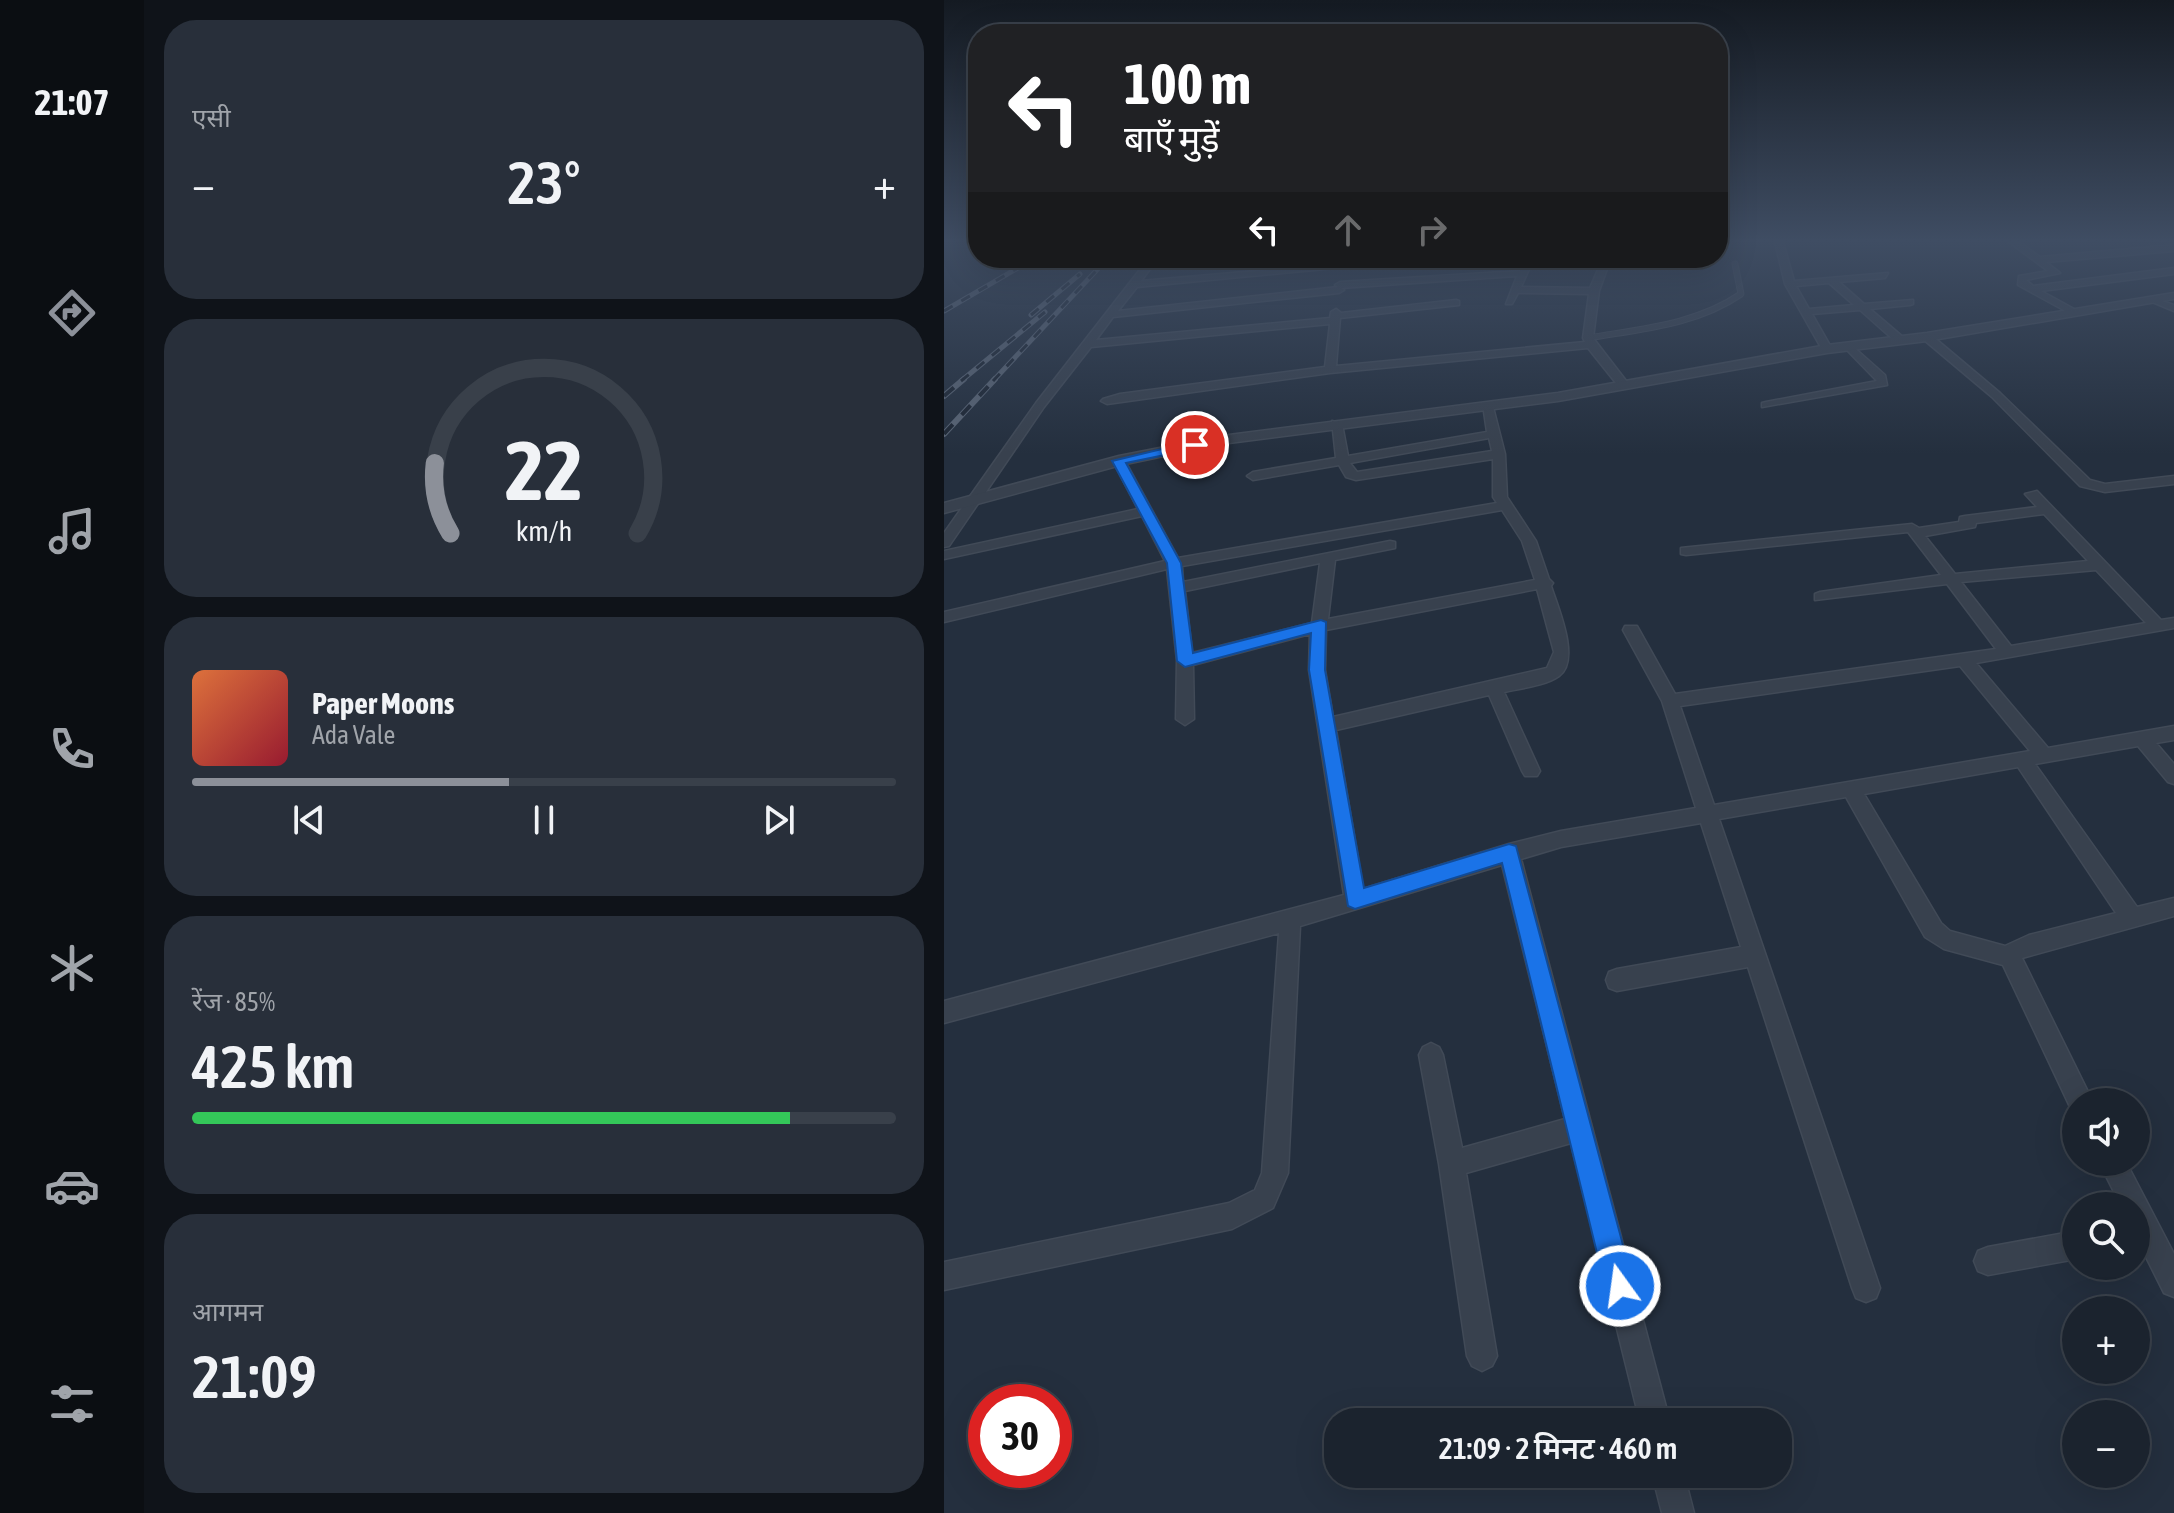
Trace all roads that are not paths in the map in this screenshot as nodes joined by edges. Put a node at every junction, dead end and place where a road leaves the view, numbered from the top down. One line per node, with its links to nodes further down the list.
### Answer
1 (1807, 312): 16 (street)
2 (1126, 313): 9 (street)
3 (1337, 313): 10 (street)
4 (1379, 313): 10 (street)
5 (1592, 313): 13 (street)
6 (1702, 313): 13 (lane)
7 (1868, 313): 12 (street)
8 (2062, 313): 11 (street)
9 (1113, 314): 14 (street)
10 (1336, 318): 14 (street); 17 (street)
11 (1927, 337): 12 (street); 28 (street)
12 (1900, 340): 15 (street)
13 (1590, 342): 17 (street); 18 (street)
14 (1087, 344): 30 (street)
15 (1849, 346): 16 (street); 20 (street)
16 (1827, 349): 18 (street)
17 (1330, 370): 19 (street)
18 (1624, 386): 21 (street)
19 (1107, 401)
20 (1766, 405)
21 (1487, 407): 22 (street); 23 (street)
22 (1336, 424): 25 (street); 26 (street)
23 (1494, 434): 24 (street); 26 (street)
24 (1499, 454): 26 (street); 31 (street)
25 (1119, 461): 30 (street); 34 (street)
26 (1343, 461): 27 (street)
27 (1253, 476)
28 (2174, 480)
29 (2032, 494): 33 (street)
30 (972, 501): 32 (street); 36 (street)
31 (1504, 506): 41 (street); 44 (street)
32 (944, 508)
33 (2047, 510): 35 (street); 42 (street)
34 (1144, 512): 39 (street); 41 (street)
35 (1917, 533): 38 (street); 43 (street)
36 (944, 543)
37 (1390, 545): 40 (street)
38 (1686, 551)
39 (944, 555)
40 (1328, 558): 45 (street); 49 (street)
41 (1174, 563): 45 (street); 47 (street)
42 (2097, 565): 43 (street); 48 (street)
43 (1949, 579): 46 (street); 51 (street)
44 (1546, 583): 49 (street); 54 (street)
45 (1175, 588): 53 (street)
46 (1820, 597)
47 (944, 617)
48 (2165, 624): 51 (street)
49 (1321, 626): 53 (street); 57 (street)
50 (1631, 630): 55 (street)
51 (2006, 651): 52 (street)
52 (1964, 660): 55 (street); 60 (street)
53 (1185, 661): 56 (street)
54 (1494, 688): 57 (street); 62 (street)
55 (1670, 701): 65 (street)
56 (1185, 719)
57 (1327, 725): 67 (street)
58 (2174, 733): 59 (street)
59 (2142, 739): 60 (street); 63 (street)
60 (2044, 755): 61 (street)
61 (2022, 759): 64 (street); 69 (street)
62 (1531, 771)
63 (2174, 777)
64 (1851, 789): 65 (street); 72 (street)
65 (1710, 815): 66 (street); 71 (street)
66 (1509, 852): 67 (street); 77 (street)
67 (1355, 900): 70 (street)
68 (2174, 907): 69 (street)
69 (2132, 918): 72 (street)
70 (1290, 920): 74 (street); 82 (street)
71 (1756, 955): 73 (street); 84 (street)
72 (2010, 957): 76 (street)
73 (1617, 980)
74 (944, 1012)
75 (1431, 1055): 78 (street)
76 (2074, 1088)
77 (1579, 1128): 78 (street); 86 (street)
78 (1452, 1164): 85 (street)
79 (2150, 1240): 83 (street)
80 (2062, 1248): 81 (street)
81 (1988, 1261)
82 (944, 1276)
83 (2174, 1283)
84 (1866, 1288)
85 (1482, 1356)
86 (1651, 1408)
87 (1672, 1488): 88 (street)
88 (1678, 1513)

